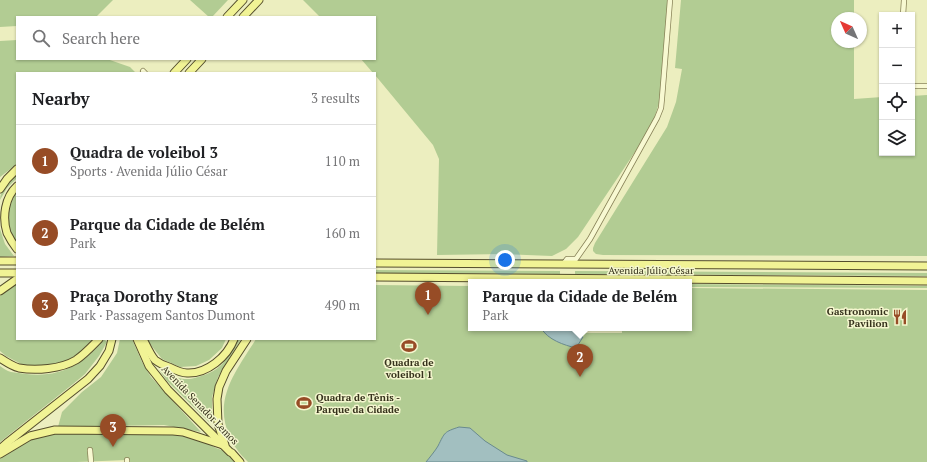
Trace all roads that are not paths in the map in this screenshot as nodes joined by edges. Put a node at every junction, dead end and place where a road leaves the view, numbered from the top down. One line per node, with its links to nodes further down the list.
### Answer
1 (243, 0): 6 (main road)
2 (259, 0): 7 (main road)
3 (670, 0): 21 (street)
4 (904, 0): 5 (street)
5 (903, 12)
6 (228, 16)
7 (244, 16)
8 (186, 60): 10 (main road)
9 (201, 60): 11 (main road)
10 (175, 72)
11 (189, 72)
12 (915, 86): 13 (street)
13 (927, 86)
14 (16, 170): 16 (main road)
15 (16, 187): 17 (main road)
16 (0, 189)
17 (16, 247)
18 (0, 261): 19 (main road)
19 (16, 261)
20 (376, 262): 21 (main road, Avenida Júlio César)
21 (564, 264): 22 (main road, Avenida Júlio César)
22 (927, 266)
23 (0, 273): 24 (main road)
24 (16, 273)
25 (376, 277): 26 (main road, Avenida Júlio César)
26 (652, 279)
27 (692, 279): 29 (main road, Avenida Júlio César)
28 (16, 280): 30 (main road)
29 (927, 281)
30 (0, 291)
31 (98, 340): 37 (main road)
32 (112, 340): 39 (main road)
33 (137, 340): 38 (main road, Avenida Senador Lemos)
34 (144, 340): 35 (main road)
35 (234, 340)
36 (246, 340): 38 (main road)
37 (0, 358)
38 (224, 446): 41 (main road); 43 (main road, Avenida Senador Lemos)
39 (0, 449)
40 (90, 450): 42 (street)
41 (0, 454)
42 (91, 462)
43 (240, 462)

